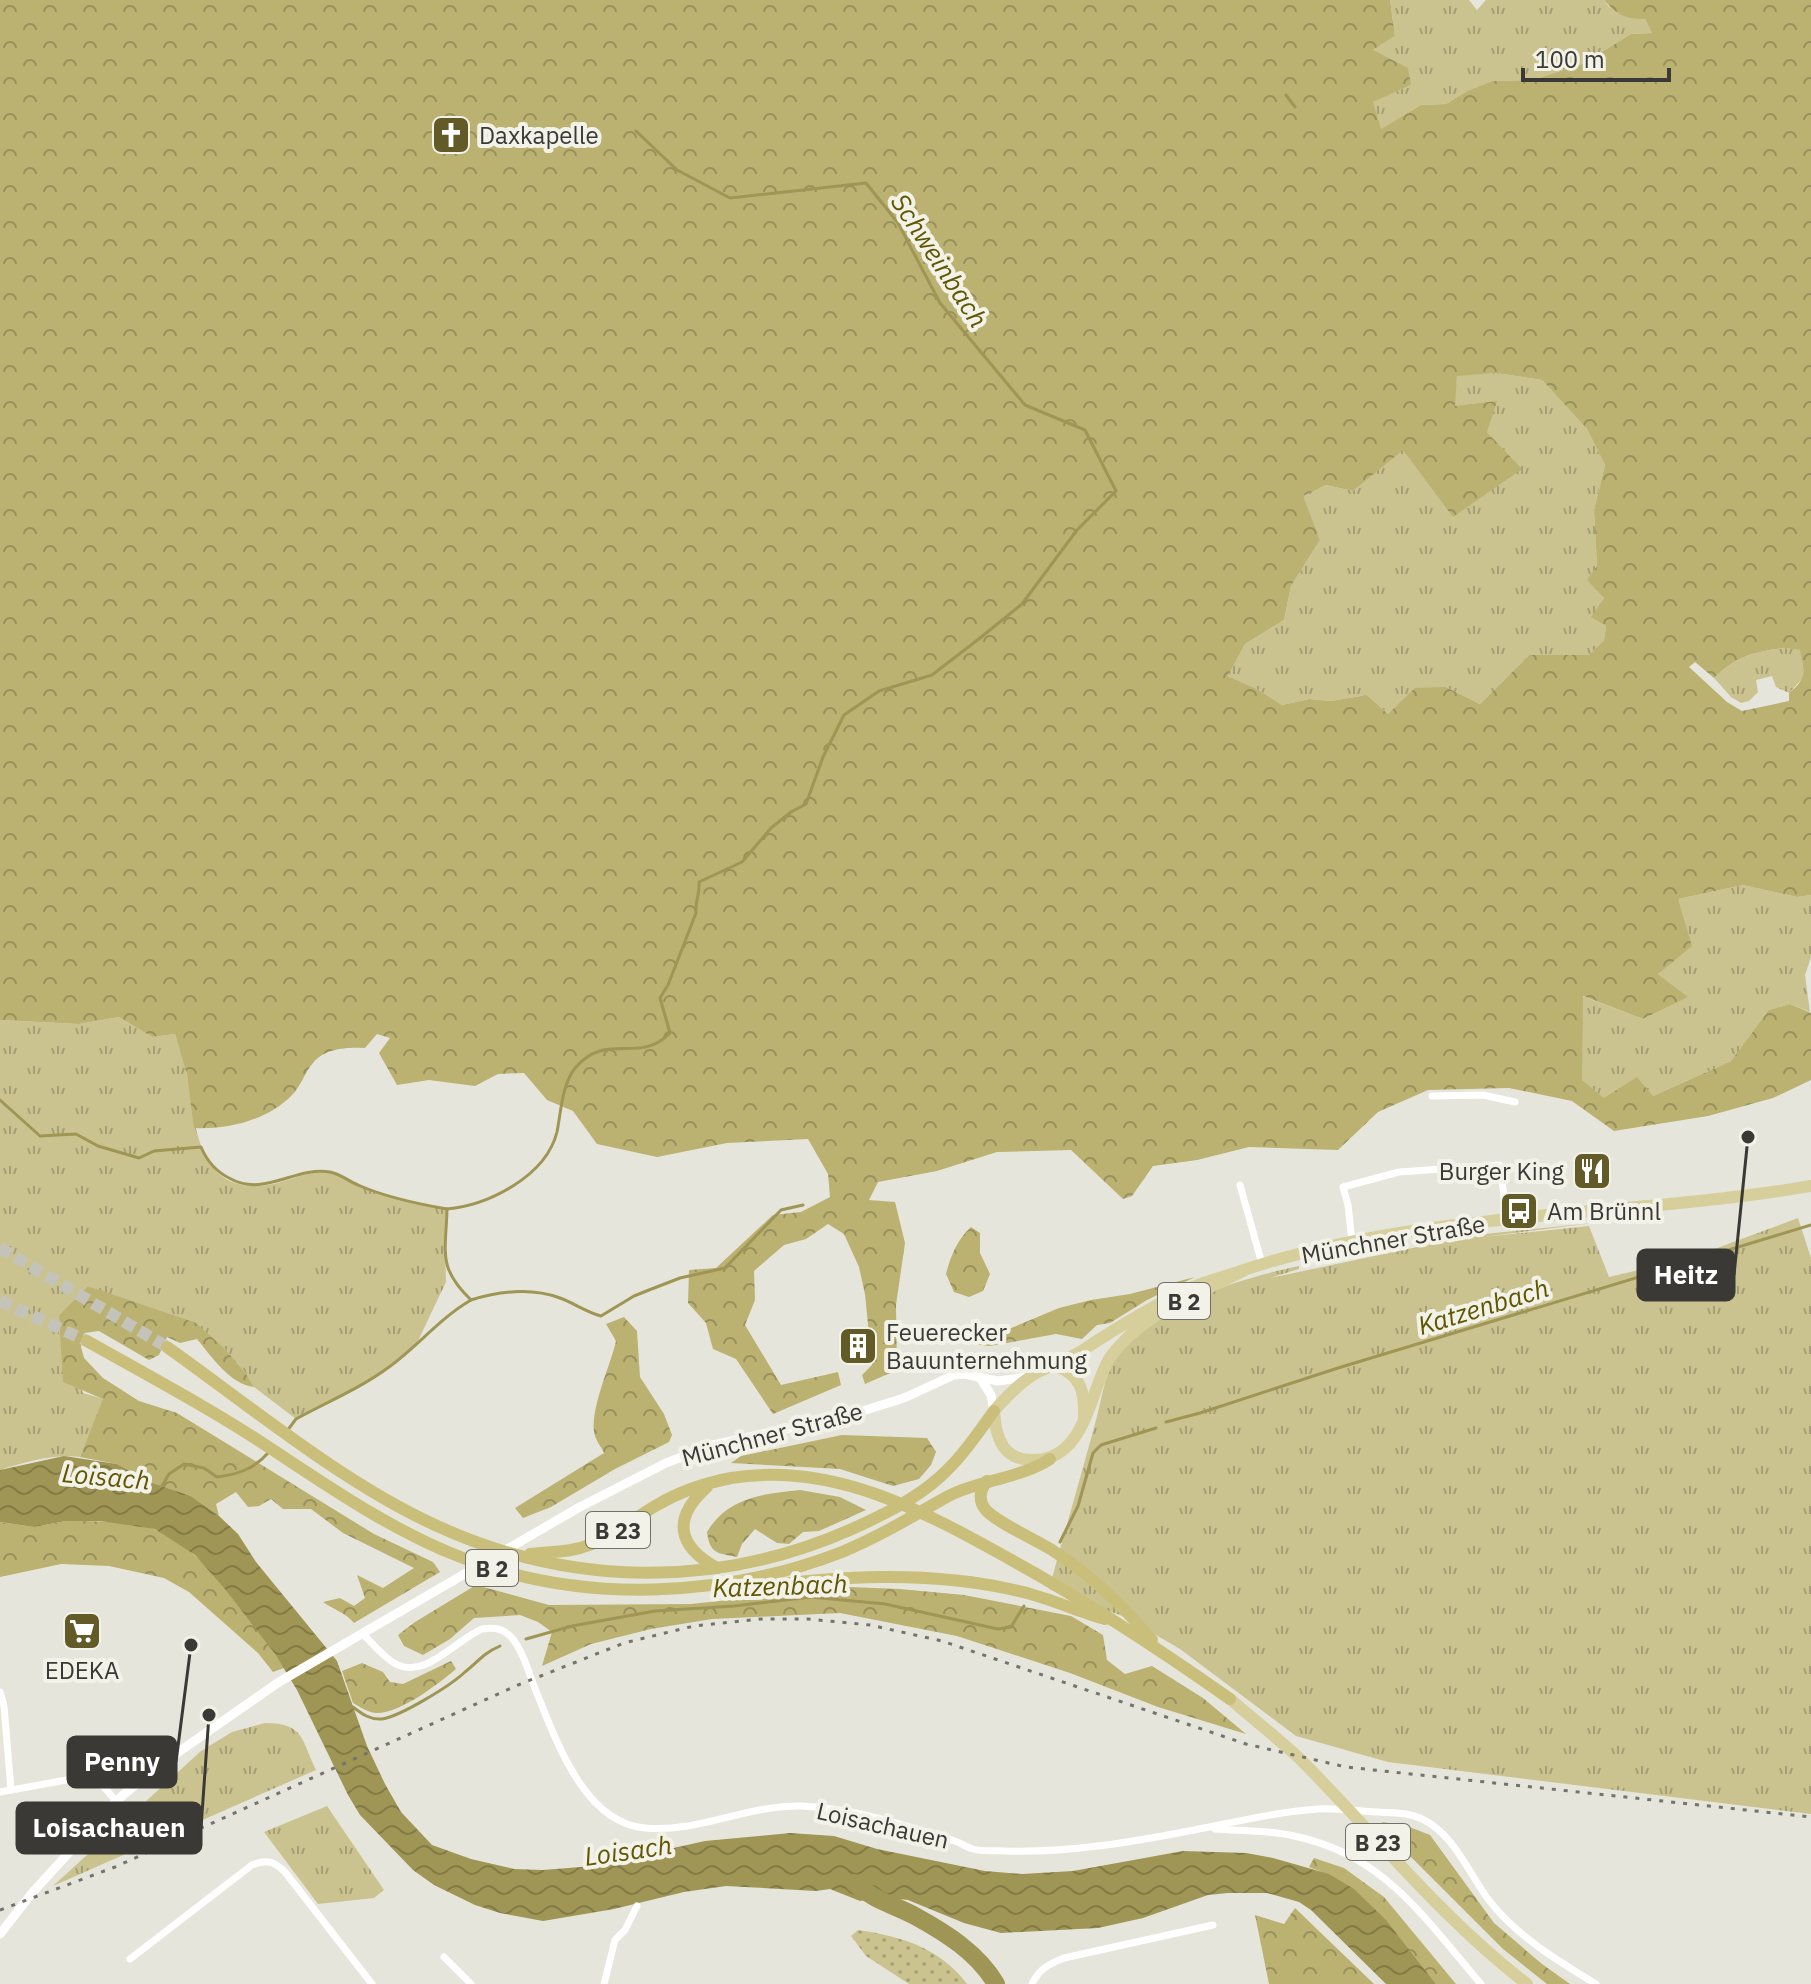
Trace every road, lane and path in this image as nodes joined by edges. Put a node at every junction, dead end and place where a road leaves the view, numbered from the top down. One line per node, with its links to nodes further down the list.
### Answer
1 (1432, 1096): 2 (street)
2 (1515, 1102)
3 (1240, 1185): 7 (street)
4 (1811, 1186): 5 (main road, Münchner Straße / B 2)
5 (1507, 1220): 6 (main road, Münchner Straße / B 2); 6 (street)
6 (1352, 1241): 7 (main road, Münchner Straße / B 2)
7 (1262, 1264): 8 (main road, Münchner Straße / B 2)
8 (1245, 1270): 11 (main road, B 2); 15 (main road, B 2)
9 (87, 1341): 21 (highway, B 2)
10 (167, 1347): 19 (highway, B 2)
11 (1056, 1366): 12 (main road, B 2); 15 (main road)
12 (1031, 1376): 13 (street, Münchner Straße); 14 (main road, B 2)
13 (981, 1379): 14 (street); 23 (street, Münchner Straße)
14 (994, 1411): 16 (main road); 20 (highway, B 2)
15 (1084, 1420): 16 (main road, B 2)
16 (1050, 1459): 17 (highway, B 2)
17 (987, 1481): 21 (highway, B 2); 24 (highway, B 23)
18 (711, 1483): 19 (highway, B 23); 20 (highway); 22 (highway, B 23)
19 (519, 1556): 20 (highway, B 2)
20 (717, 1568)
21 (719, 1584): 22 (highway, B 23)
22 (1119, 1623): 24 (highway, B 23)
23 (363, 1634): 28 (street, Münchner Straße); 32 (street, Loisachauen)
24 (1160, 1648): 26 (highway, B 23)
25 (0, 1692): 29 (street)
26 (1230, 1699): 43 (main road, B 23)
27 (83, 1777): 28 (street); 29 (street); 31 (street)
28 (133, 1786): 31 (street, Münchner Straße)
29 (11, 1790): 30 (street)
30 (0, 1792)
31 (116, 1801): 35 (street, Münchner Straße)
32 (1204, 1828): 42 (street, Loisachauen); 44 (street, Loisachauen)
33 (637, 1906): 40 (street)
34 (1213, 1925): 41 (street)
35 (0, 1934)
36 (444, 1957): 39 (street)
37 (130, 1959): 38 (street)
38 (372, 1984)
39 (471, 1984)
40 (604, 1984)
41 (1032, 1984)
42 (1481, 1984)
43 (1527, 1984)
44 (1596, 1984)

